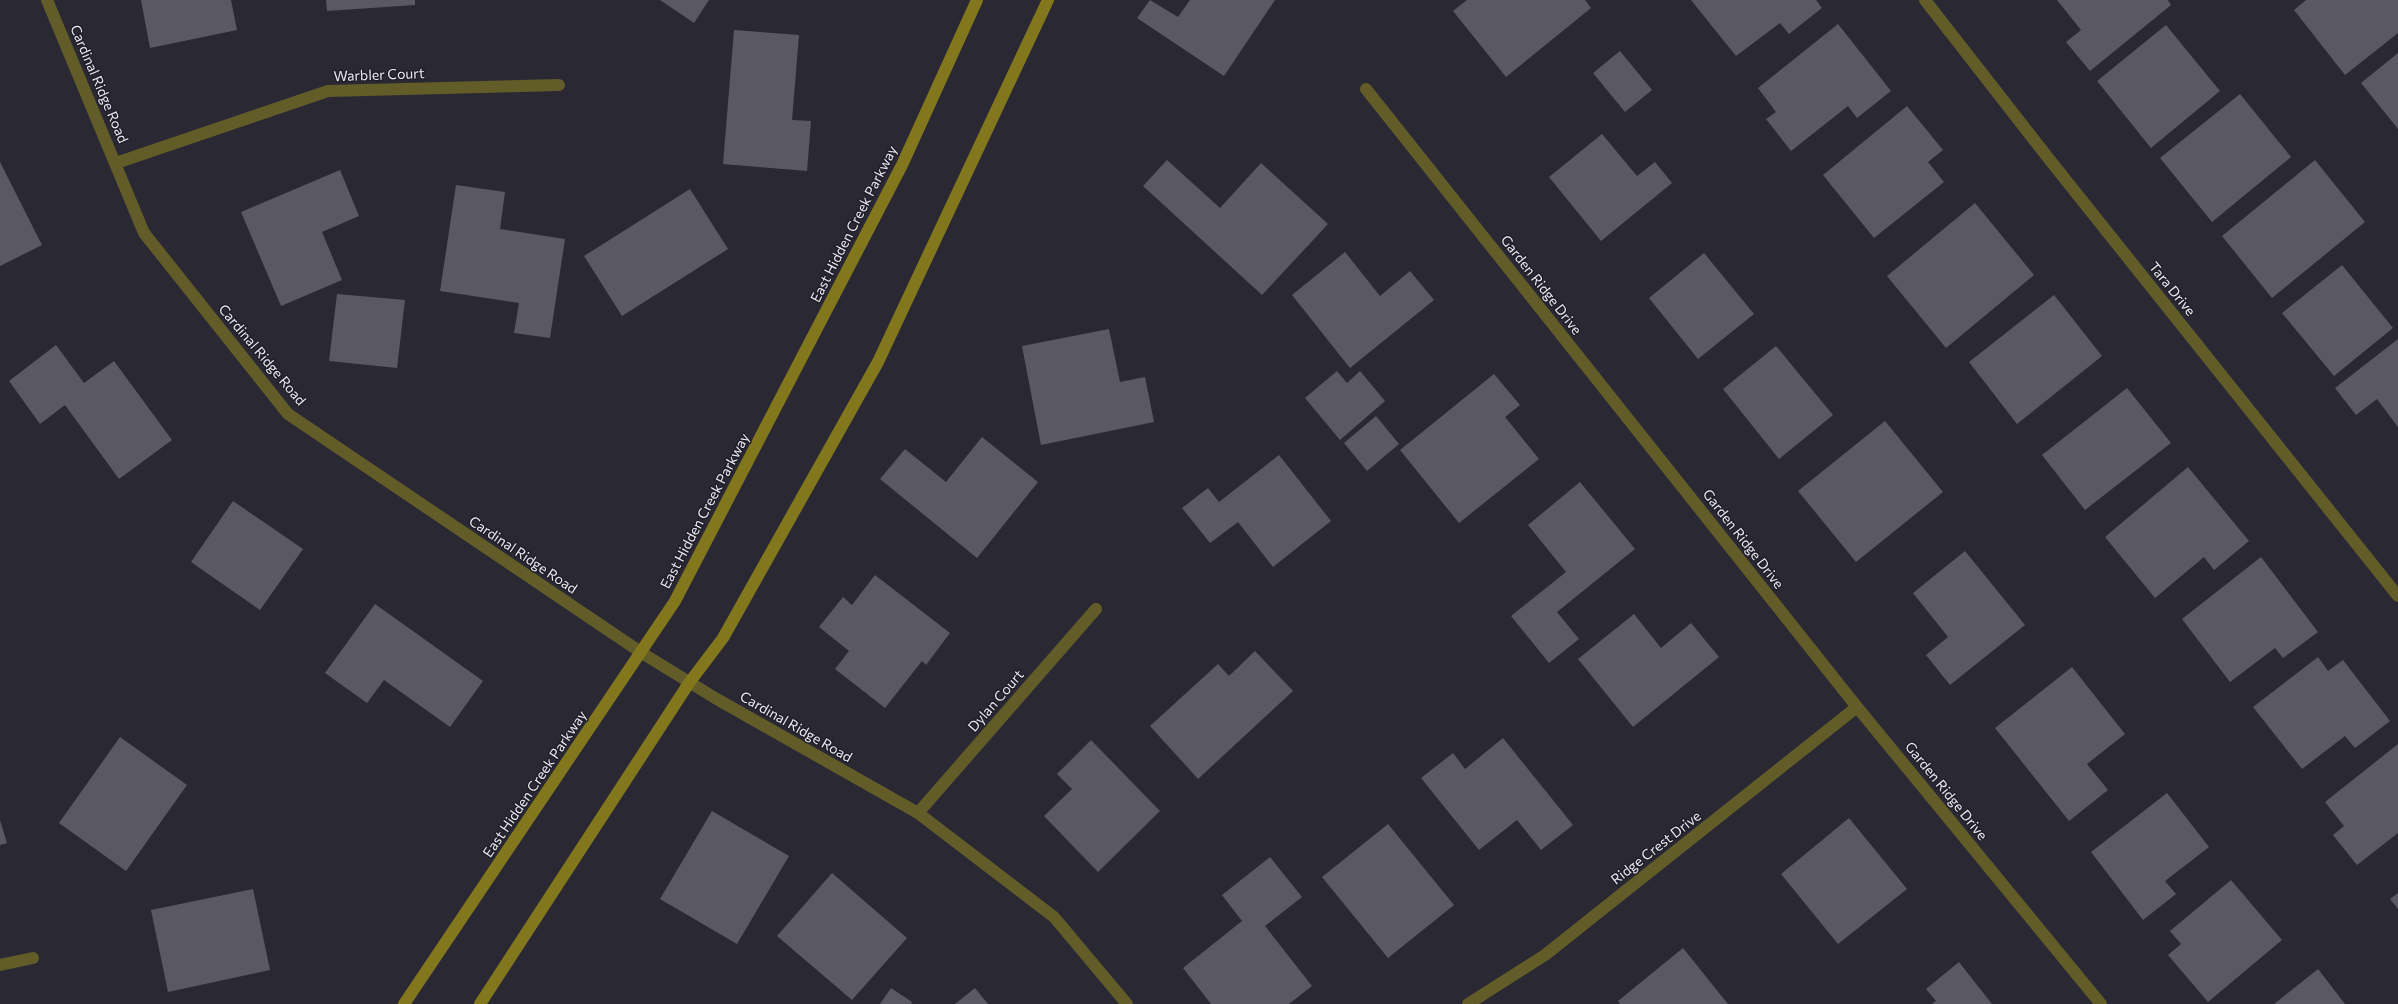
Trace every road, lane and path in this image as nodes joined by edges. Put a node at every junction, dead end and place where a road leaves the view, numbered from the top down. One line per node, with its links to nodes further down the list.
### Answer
1 (47, 0): 7 (street, Cardinal Ridge Road)
2 (977, 0): 10 (main road, East Hidden Creek Parkway)
3 (1048, 0): 11 (main road)
4 (1926, 0): 8 (street, Tara Drive)
5 (559, 85): 7 (street, Warbler Court)
6 (1366, 89): 12 (street, Garden Ridge Drive)
7 (116, 162): 10 (street, Cardinal Ridge Road)
8 (2398, 596)
9 (1096, 609): 13 (street, Dylan Court)
10 (642, 653): 11 (street, Cardinal Ridge Road); 16 (main road, East Hidden Creek Parkway)
11 (689, 683): 13 (street, Cardinal Ridge Road); 17 (main road)
12 (1857, 707): 19 (street, Ridge Crest Drive); 20 (street, Garden Ridge Drive)
13 (918, 813): 18 (street, Cardinal Ridge Road)
14 (33, 958): 15 (street)
15 (0, 965)
16 (404, 1004)
17 (480, 1004)
18 (1127, 1004)
19 (1468, 1004)
20 (2101, 1004)

